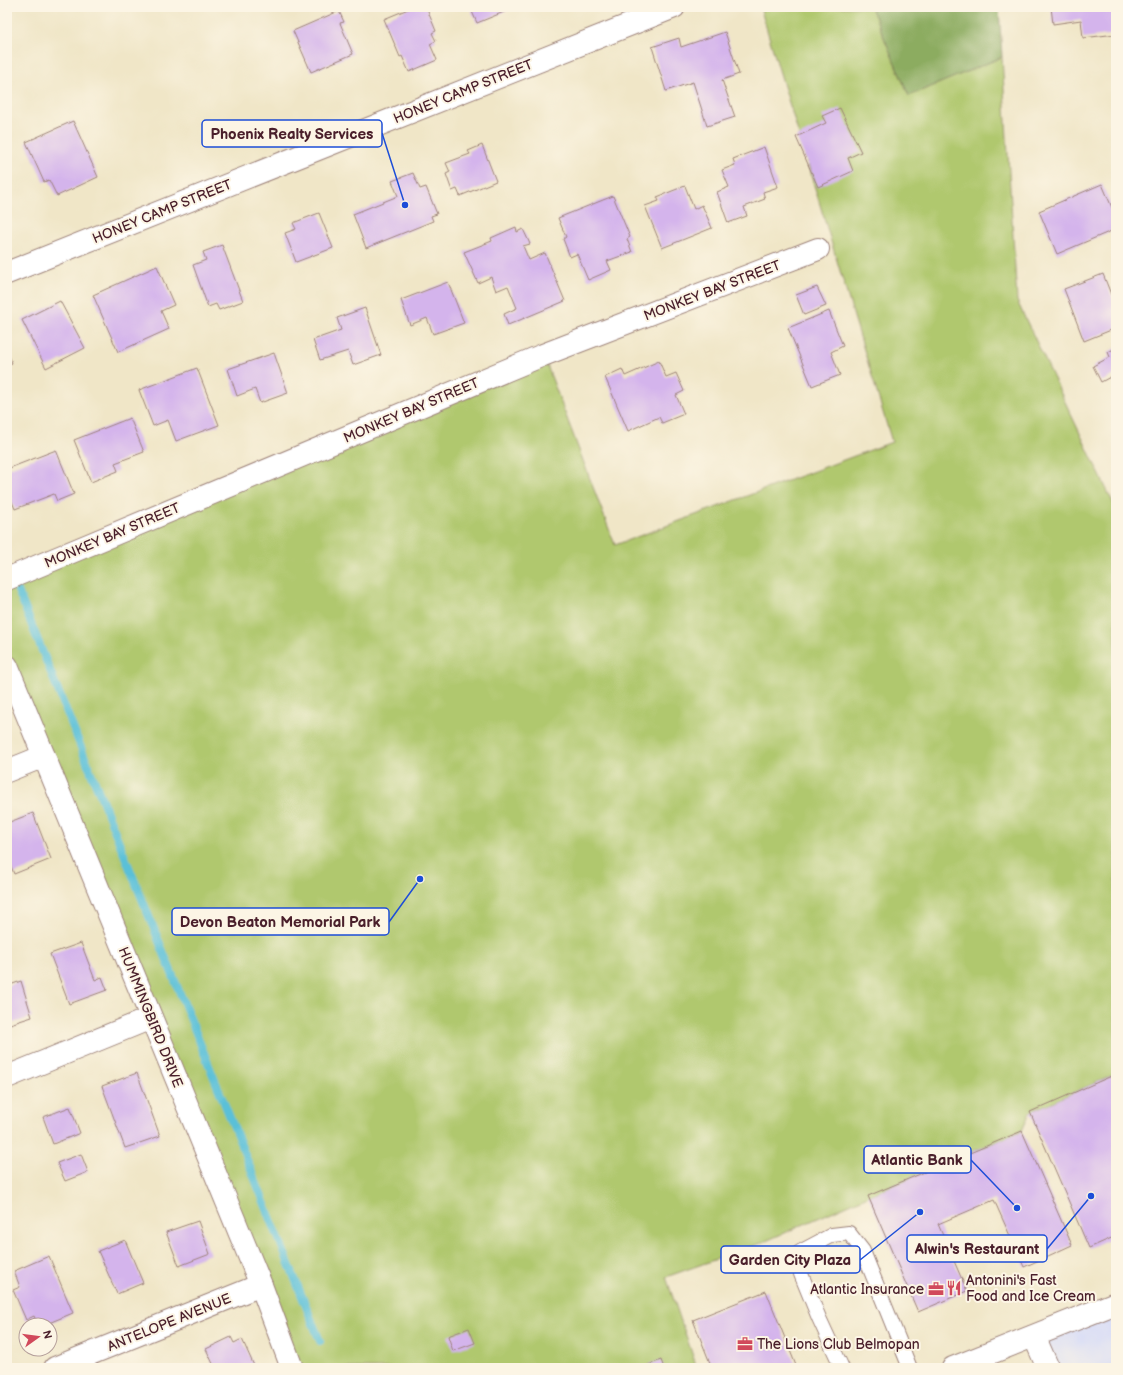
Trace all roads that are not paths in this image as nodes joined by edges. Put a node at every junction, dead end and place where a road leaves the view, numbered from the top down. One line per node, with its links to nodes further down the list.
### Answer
1 (674, 7): 3 (street, HONEY CAMP STREET)
2 (818, 249): 4 (street, MONKEY BAY STREET)
3 (7, 273)
4 (7, 580)
5 (7, 666): 6 (street, HUMMINGBIRD DRIVE)
6 (44, 756): 7 (street); 8 (street, HUMMINGBIRD DRIVE)
7 (7, 771)
8 (151, 1018): 9 (street); 10 (street, HUMMINGBIRD DRIVE)
9 (7, 1077)
10 (261, 1285): 13 (street, ANTELOPE AVENUE); 14 (street, HUMMINGBIRD DRIVE)
11 (1116, 1303): 12 (street)
12 (1034, 1336): 17 (street); 18 (street)
13 (55, 1368)
14 (292, 1368)
15 (842, 1368): 16 (lane)
16 (910, 1368)
17 (953, 1368)
18 (1048, 1368)

